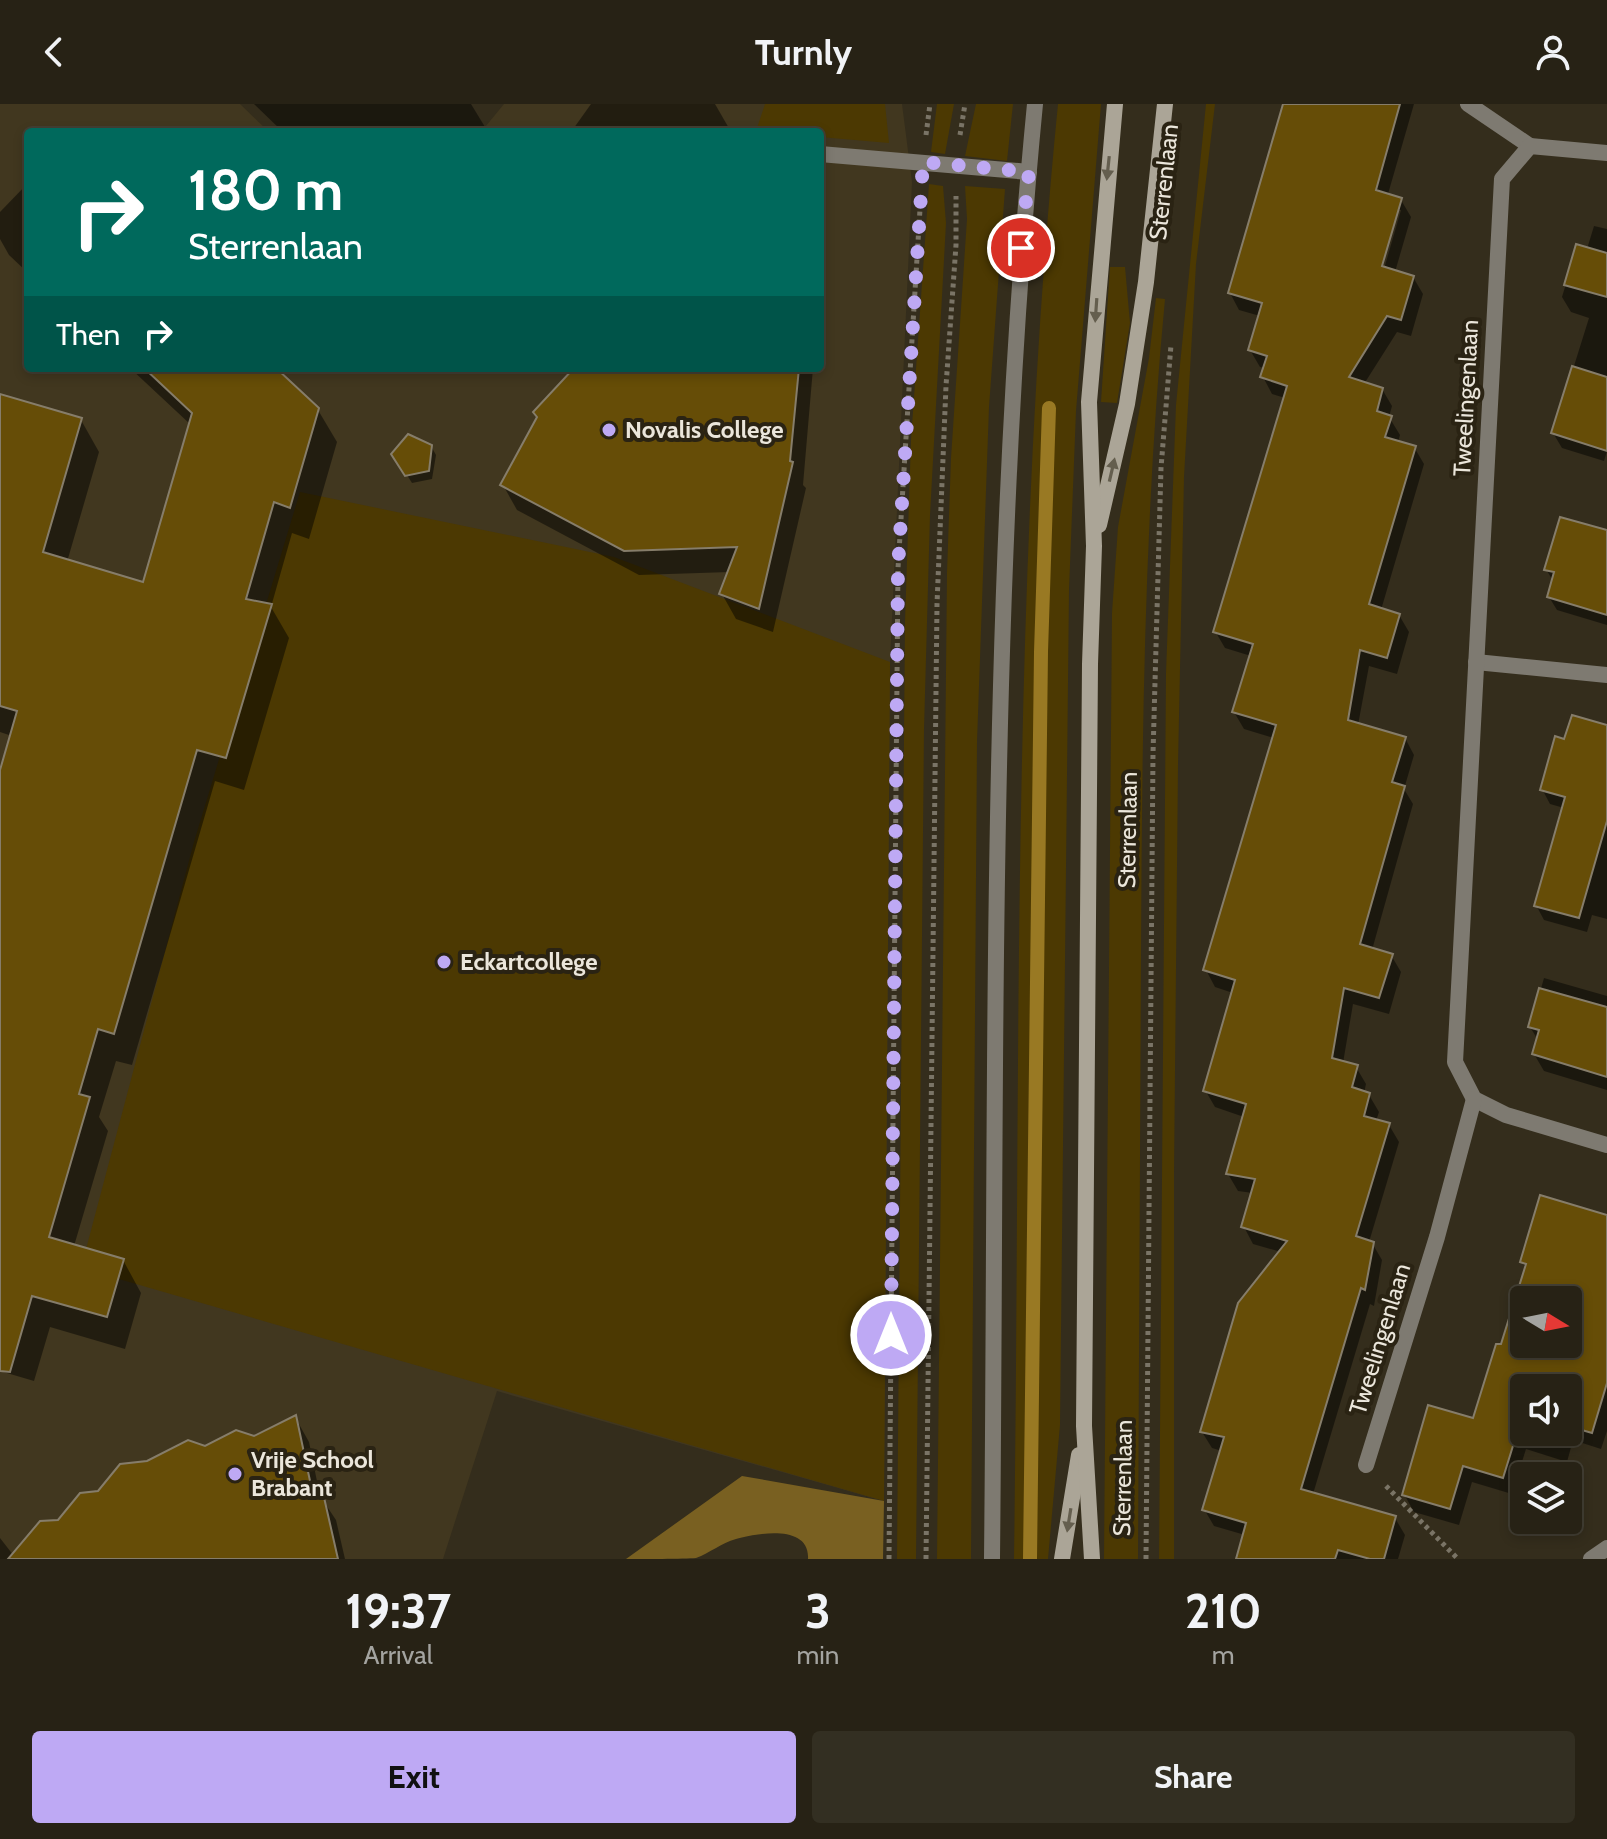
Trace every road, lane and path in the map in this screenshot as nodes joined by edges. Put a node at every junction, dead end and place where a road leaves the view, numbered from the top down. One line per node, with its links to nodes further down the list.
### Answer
1 (930, 104): 10 (path)
2 (965, 104): 11 (path)
3 (1035, 104): 12 (street)
4 (1115, 104): 14 (main road, Sterrenlaan, one-way to 14)
5 (1165, 104): 14 (main road, Sterrenlaan, one-way to 5)
6 (1468, 104): 7 (street)
7 (1530, 146): 8 (street); 15 (street, Tweelingenlaan)
8 (1607, 153)
9 (824, 154): 10 (street)
10 (923, 162): 11 (street); 22 (path)
11 (955, 166): 12 (street); 23 (path)
12 (1029, 172): 24 (street)
13 (1172, 334): 27 (path, Sterrenlaan)
14 (1094, 546): 19 (main road, Sterrenlaan)
15 (1476, 662): 16 (street); 17 (street, Tweelingenlaan)
16 (1607, 675)
17 (1474, 1099): 18 (street); 20 (street, Tweelingenlaan)
18 (1607, 1145)
19 (1084, 1426): 25 (main road, Sterrenlaan, one-way to 25); 26 (main road, Sterrenlaan)
20 (1366, 1465): 28 (path)
21 (1607, 1548): 29 (street)
22 (889, 1559)
23 (926, 1559)
24 (992, 1559)
25 (1062, 1559)
26 (1092, 1559)
27 (1146, 1559)
28 (1458, 1559)
29 (1591, 1559)

